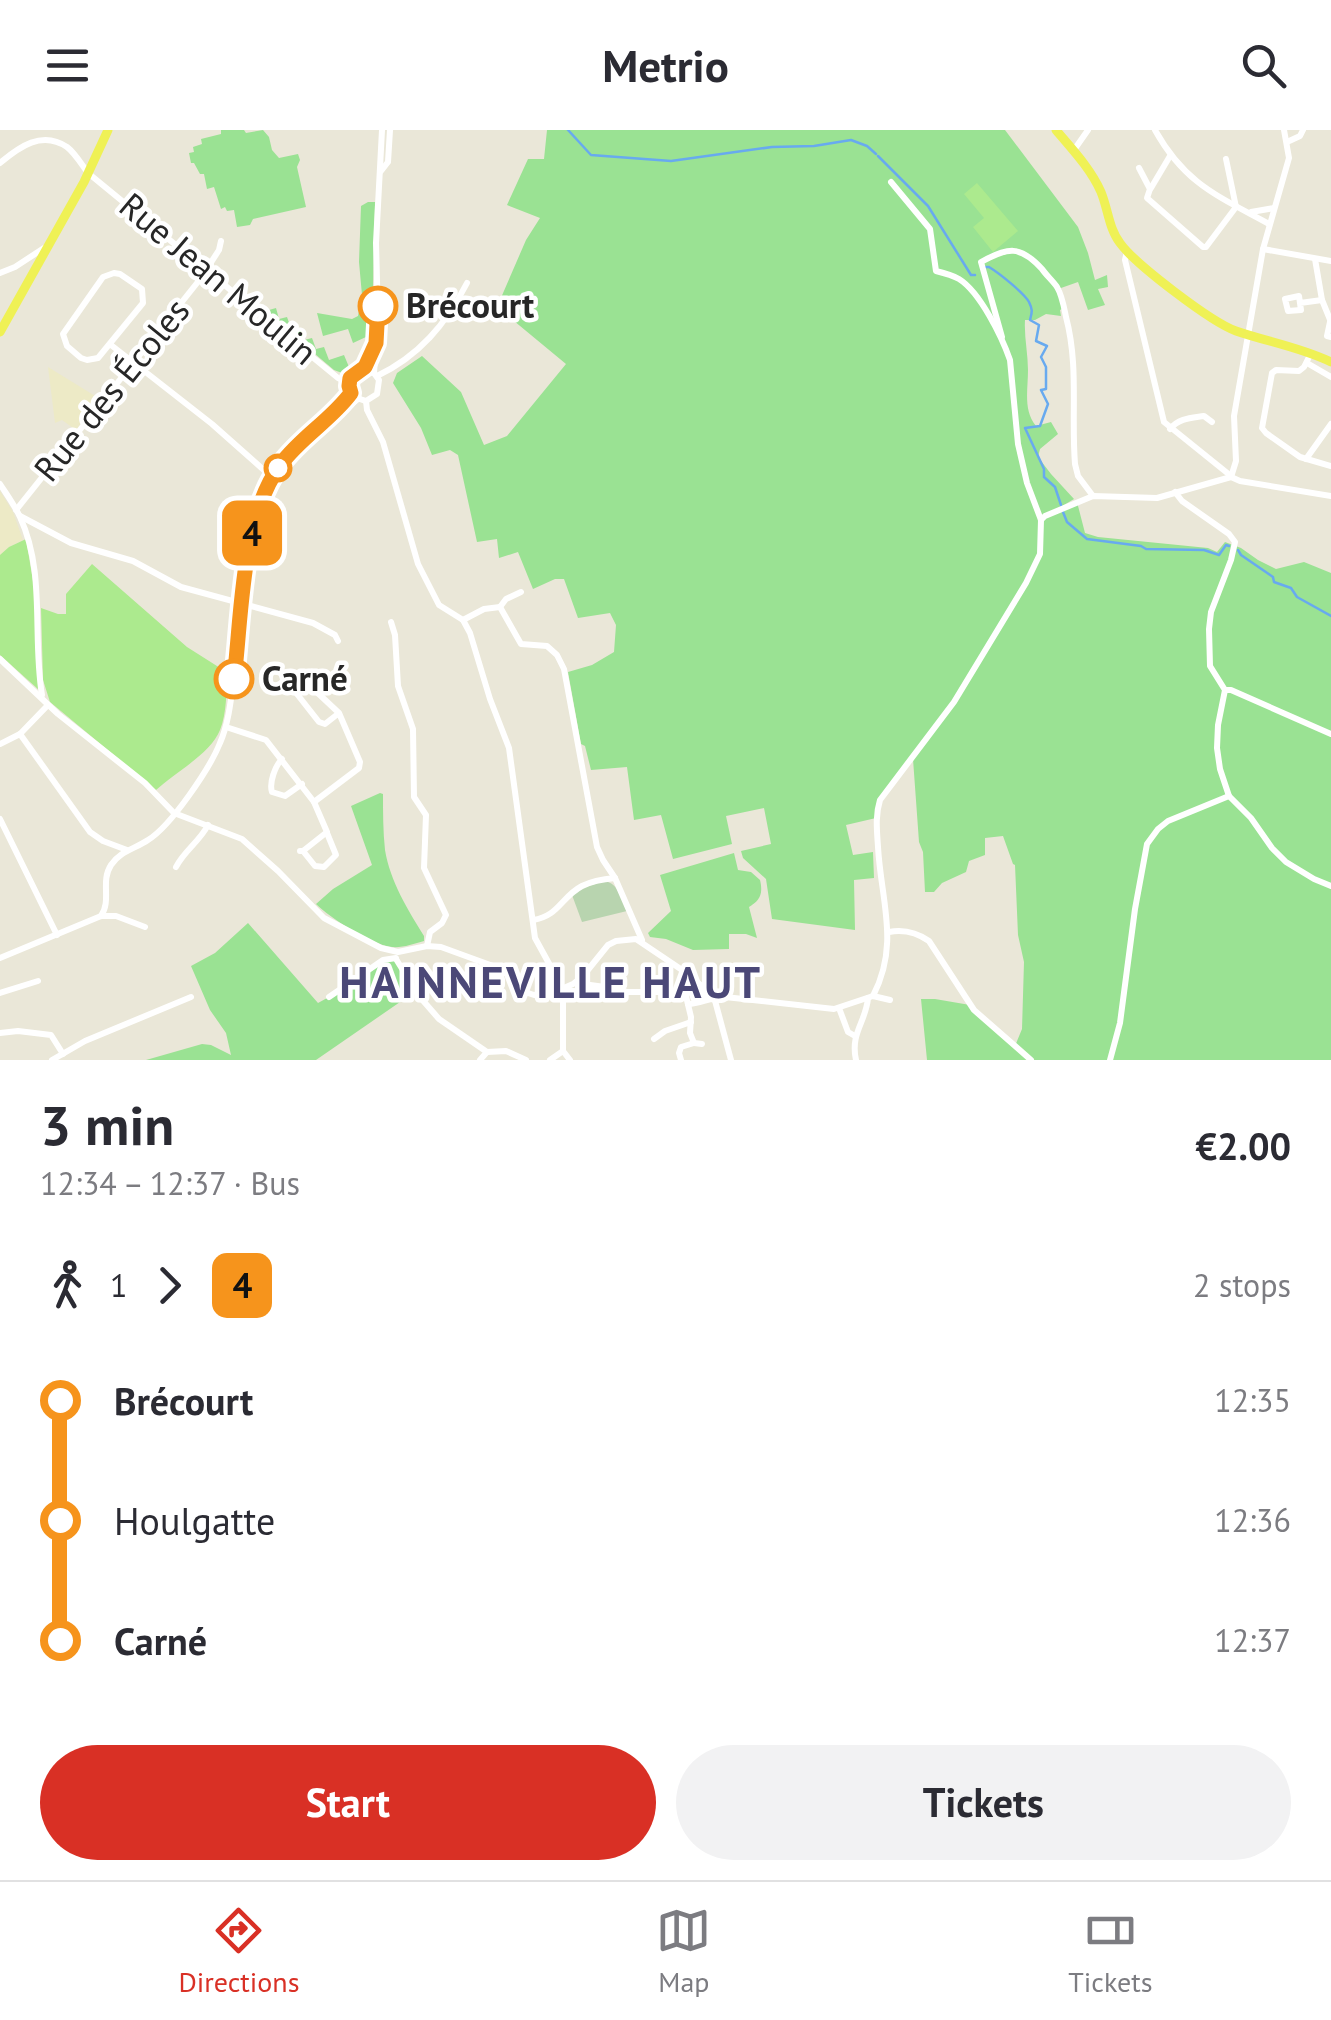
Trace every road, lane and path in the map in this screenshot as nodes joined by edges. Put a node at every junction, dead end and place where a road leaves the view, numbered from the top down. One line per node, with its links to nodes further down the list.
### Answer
1 (108, 130): 16 (main road)
2 (382, 130): 15 (street)
3 (390, 130): 15 (street)
4 (1056, 130): 10 (main road)
5 (1088, 130): 10 (street)
6 (1155, 130): 11 (street)
7 (1284, 130): 9 (street)
8 (1303, 130): 9 (street)
9 (1287, 142): 20 (street)
10 (1073, 151): 26 (main road)
11 (1170, 156): 18 (street); 19 (street)
12 (1226, 160): 19 (street)
13 (0, 164): 16 (street, Rue Jean Moulin)
14 (1138, 168): 18 (street)
15 (380, 172): 42 (street)
16 (88, 173): 24 (main road); 30 (street, Rue Jean Moulin)
17 (890, 182): 40 (street)
18 (1150, 189): 19 (street)
19 (1236, 207): 21 (street)
20 (1274, 208): 21 (street); 22 (street)
21 (1250, 213): 22 (street)
22 (1269, 224): 25 (street)
23 (221, 241): 30 (street, Rue des Écoles)
24 (50, 245): 29 (street); 31 (main road)
25 (1263, 249): 27 (street); 38 (street)
26 (1127, 252): 38 (main road); 56 (street)
27 (1315, 259): 28 (street); 34 (street)
28 (1331, 261)
29 (15, 267): 31 (street); 32 (street)
30 (207, 269): 45 (street, Rue des Écoles); 50 (street, Rue Jean Moulin)
31 (34, 272): 37 (main road)
32 (0, 273)
33 (467, 283): 46 (street)
34 (1322, 300): 35 (street); 36 (street)
35 (1300, 303)
36 (1331, 322): 39 (street)
37 (0, 332)
38 (1249, 334): 43 (main road); 61 (street)
39 (1331, 337)
40 (1002, 341): 64 (street); 67 (street)
41 (111, 345): 41 (street); 45 (street)
42 (376, 347): 46 (street); 47 (street); 48 (street)
43 (1309, 358): 44 (main road); 49 (street); 58 (street)
44 (1331, 362)
45 (133, 363): 60 (street); 66 (street, Rue des Écoles)
46 (395, 368): 48 (street)
47 (361, 370): 48 (street); 50 (street)
48 (375, 374): 52 (street)
49 (1331, 377)
50 (349, 383): 51 (street)
51 (351, 393): 52 (street); 53 (street)
52 (362, 400): 53 (street); 71 (street)
53 (325, 422): 60 (street)
54 (1212, 422): 56 (street)
55 (1331, 424): 57 (street)
56 (1170, 429): 61 (street)
57 (1327, 437): 58 (street)
58 (1306, 459): 59 (street)
59 (1331, 466)
60 (273, 476): 69 (street)
61 (1231, 478): 63 (street); 65 (street)
62 (0, 484): 66 (street)
63 (1176, 492): 64 (street); 75 (street)
64 (1093, 496): 67 (street)
65 (1331, 496)
66 (18, 513): 69 (street); 76 (street)
67 (1041, 520): 100 (street)
68 (521, 592): 70 (street)
69 (242, 604): 73 (street); 79 (street)
70 (500, 607): 71 (street); 93 (street)
71 (464, 620): 98 (street)
72 (390, 622): 103 (street)
73 (338, 641)
74 (0, 659): 76 (street)
75 (1224, 690): 81 (street); 85 (street)
76 (42, 698): 77 (street)
77 (48, 705): 80 (street); 87 (street)
78 (339, 713): 78 (street); 86 (street)
79 (226, 726): 83 (street); 87 (street)
80 (20, 734): 82 (street); 91 (street)
81 (1331, 734)
82 (0, 744)
83 (282, 759): 84 (street); 84 (street)
84 (302, 784): 86 (street)
85 (1228, 796): 94 (street); 135 (street)
86 (314, 802): 90 (street)
87 (174, 813): 89 (street); 91 (street)
88 (0, 819): 101 (street)
89 (208, 825): 92 (street); 104 (street)
90 (327, 832): 90 (street)
91 (127, 850): 95 (street)
92 (176, 867)
93 (615, 878): 98 (street); 102 (street)
94 (1331, 886)
95 (107, 903): 96 (street); 97 (street)
96 (101, 916): 97 (street); 101 (street)
97 (116, 916): 99 (street)
98 (533, 920): 109 (street)
99 (146, 927)
100 (889, 932): 115 (street); 134 (street)
101 (57, 934): 105 (street)
102 (642, 941): 106 (street); 108 (street)
103 (427, 946): 104 (street); 109 (street)
104 (397, 955): 113 (street); 124 (street)
105 (0, 958)
106 (688, 974): 110 (street); 114 (street)
107 (38, 981): 111 (street)
108 (578, 981): 109 (street); 110 (street)
109 (563, 989): 123 (street)
110 (685, 992): 117 (street)
111 (0, 993)
112 (191, 997): 125 (street)
113 (329, 997)
114 (714, 997): 117 (street); 118 (street); 132 (street)
115 (871, 997): 116 (street); 118 (street); 121 (street)
116 (890, 1000)
117 (688, 1004): 119 (street)
118 (839, 1008): 121 (street)
119 (691, 1022): 122 (street); 131 (street)
120 (0, 1034): 125 (street)
121 (855, 1036): 133 (street)
122 (654, 1039)
123 (563, 1051): 129 (street); 130 (street)
124 (487, 1052): 127 (street); 128 (street)
125 (63, 1054): 126 (street)
126 (52, 1060)
127 (480, 1060)
128 (526, 1060)
129 (550, 1060)
130 (570, 1060)
131 (680, 1060)
132 (731, 1060)
133 (856, 1060)
134 (1031, 1060)
135 (1110, 1060)

